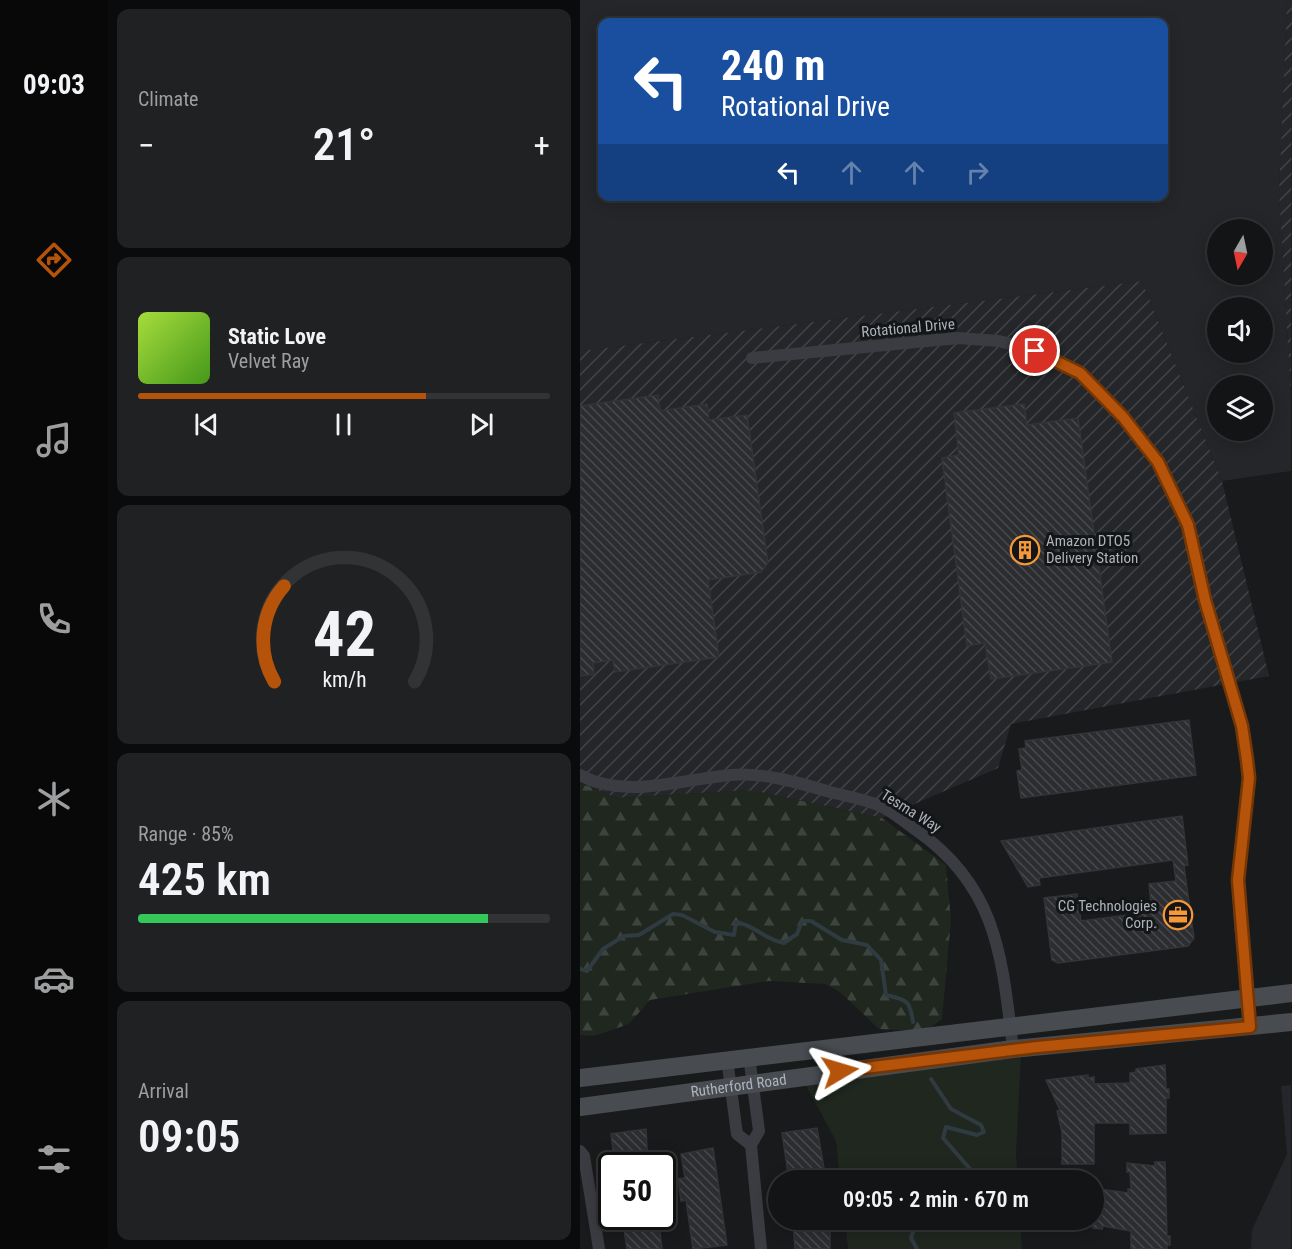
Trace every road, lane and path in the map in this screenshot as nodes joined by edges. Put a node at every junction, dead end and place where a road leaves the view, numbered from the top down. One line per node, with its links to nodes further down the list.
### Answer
1 (752, 358): 4 (street, Rotational Drive)
2 (580, 775): 6 (street, Tesma Way)
3 (1291, 993): 4 (main road, Rutherford Road)
4 (1249, 998): 6 (main road, Rutherford Road); 7 (street, Rotational Drive)
5 (1291, 1022): 7 (main road, Rutherford Road)
6 (1010, 1027): 8 (street, Tesma Way); 9 (main road, Rutherford Road)
7 (1250, 1027): 8 (main road, Rutherford Road)
8 (1013, 1049): 12 (main road, Rutherford Road)
9 (749, 1056): 10 (main road, Rutherford Road); 12 (street)
10 (727, 1059): 11 (main road, Rutherford Road); 13 (street)
11 (580, 1077)
12 (752, 1082): 13 (main road, Rutherford Road); 15 (street)
13 (731, 1085): 14 (main road, Rutherford Road); 15 (street)
14 (580, 1107)
15 (751, 1145): 18 (street)
16 (580, 1151): 17 (street)
17 (599, 1249)
18 (761, 1249)

